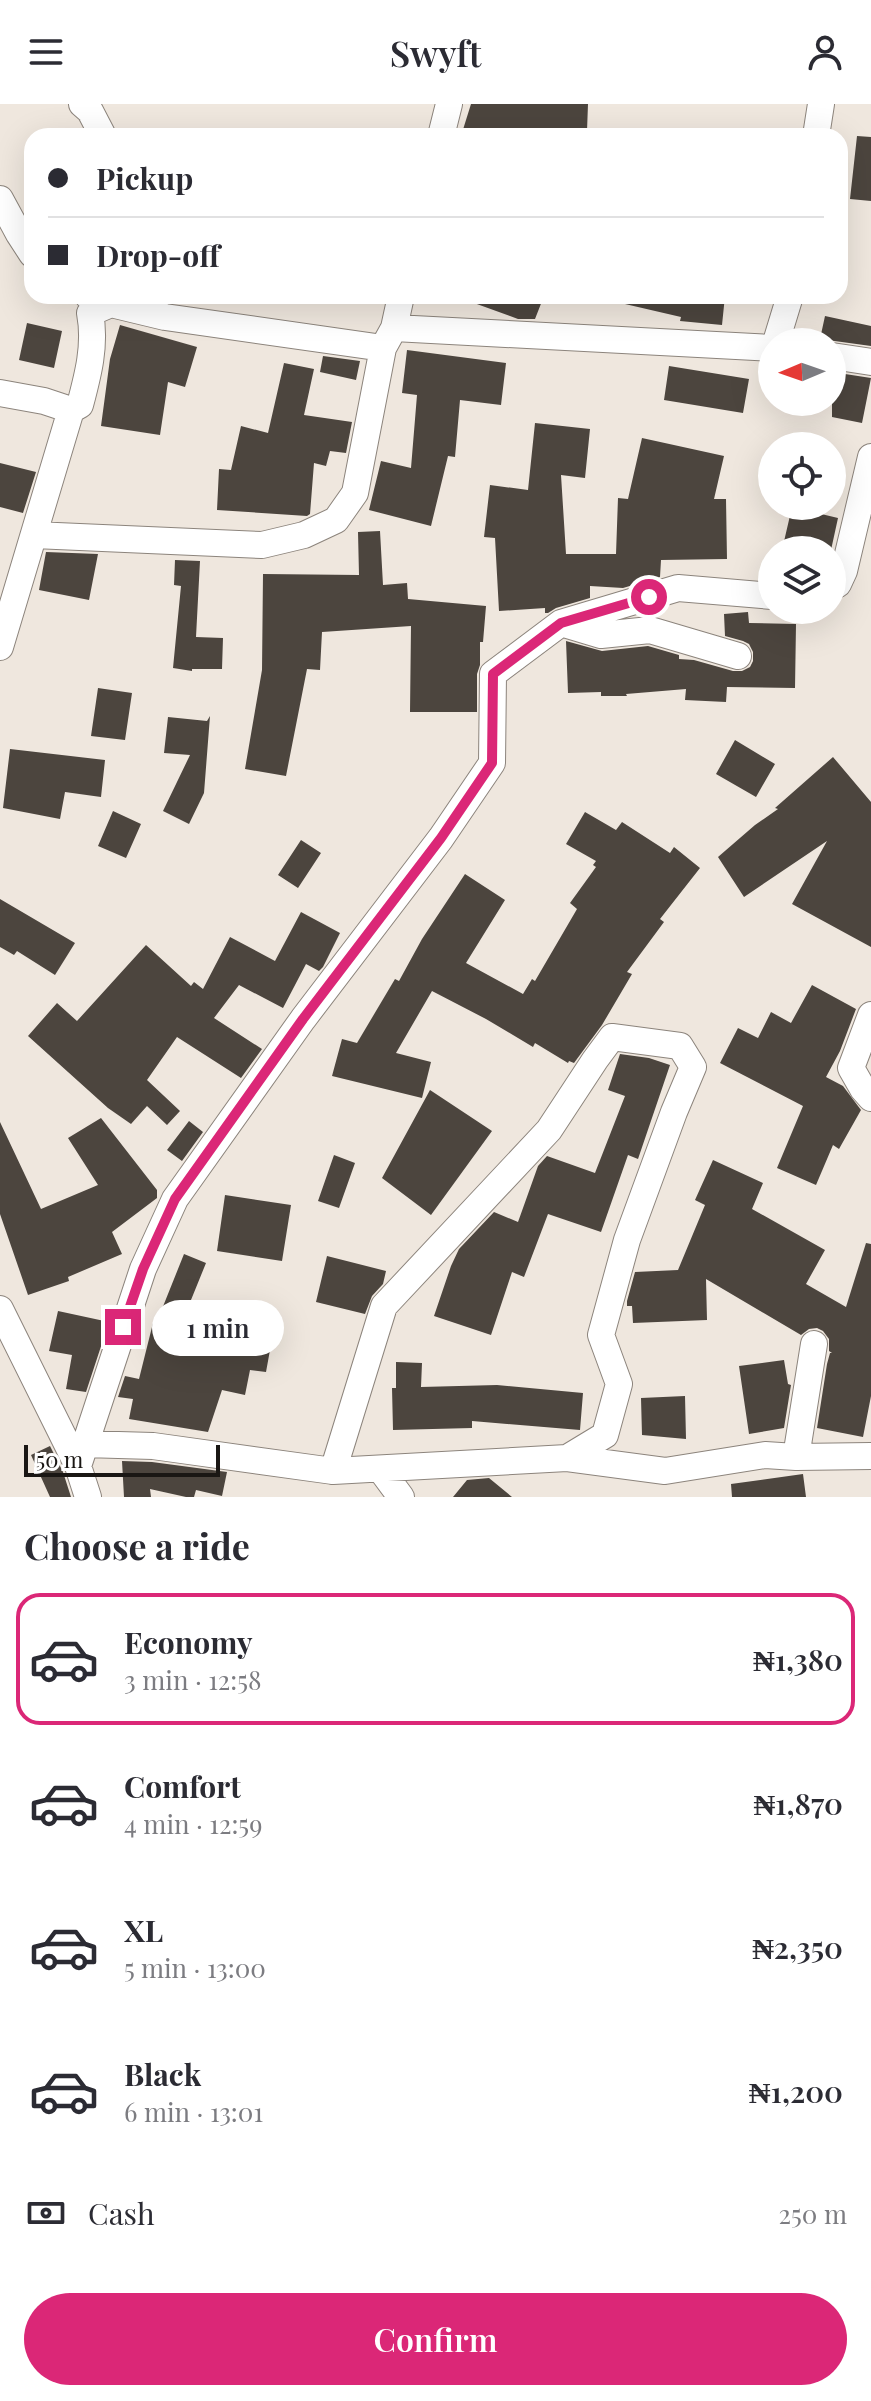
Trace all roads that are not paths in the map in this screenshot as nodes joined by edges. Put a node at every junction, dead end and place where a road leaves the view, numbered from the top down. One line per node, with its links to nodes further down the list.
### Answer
1 (82, 104): 4 (street)
2 (449, 104): 5 (street)
3 (821, 104): 6 (street)
4 (99, 128)
5 (443, 128)
6 (817, 128)
7 (0, 199): 8 (street)
8 (24, 240)
9 (98, 304): 20 (street)
10 (120, 304): 14 (street)
11 (399, 304): 14 (street)
12 (788, 304): 13 (street)
13 (780, 328)
14 (388, 338): 15 (street); 22 (street)
15 (758, 348)
16 (846, 358): 17 (street)
17 (871, 362)
18 (0, 370): 19 (street)
19 (7, 395): 20 (street)
20 (71, 410): 22 (street)
21 (871, 457): 23 (street)
22 (34, 535): 26 (street)
23 (846, 563)
24 (758, 595): 25 (street)
25 (561, 623): 27 (street); 32 (street)
26 (0, 647)
27 (738, 656)
28 (871, 1015): 29 (street)
29 (871, 1098)
30 (0, 1309): 32 (street)
31 (814, 1344): 34 (street)
32 (81, 1455): 37 (street); 38 (street)
33 (871, 1456): 34 (street)
34 (796, 1457): 35 (street)
35 (567, 1458): 36 (street); 37 (street)
36 (381, 1470): 37 (street); 39 (street)
37 (333, 1471)
38 (88, 1497)
39 (401, 1497)

